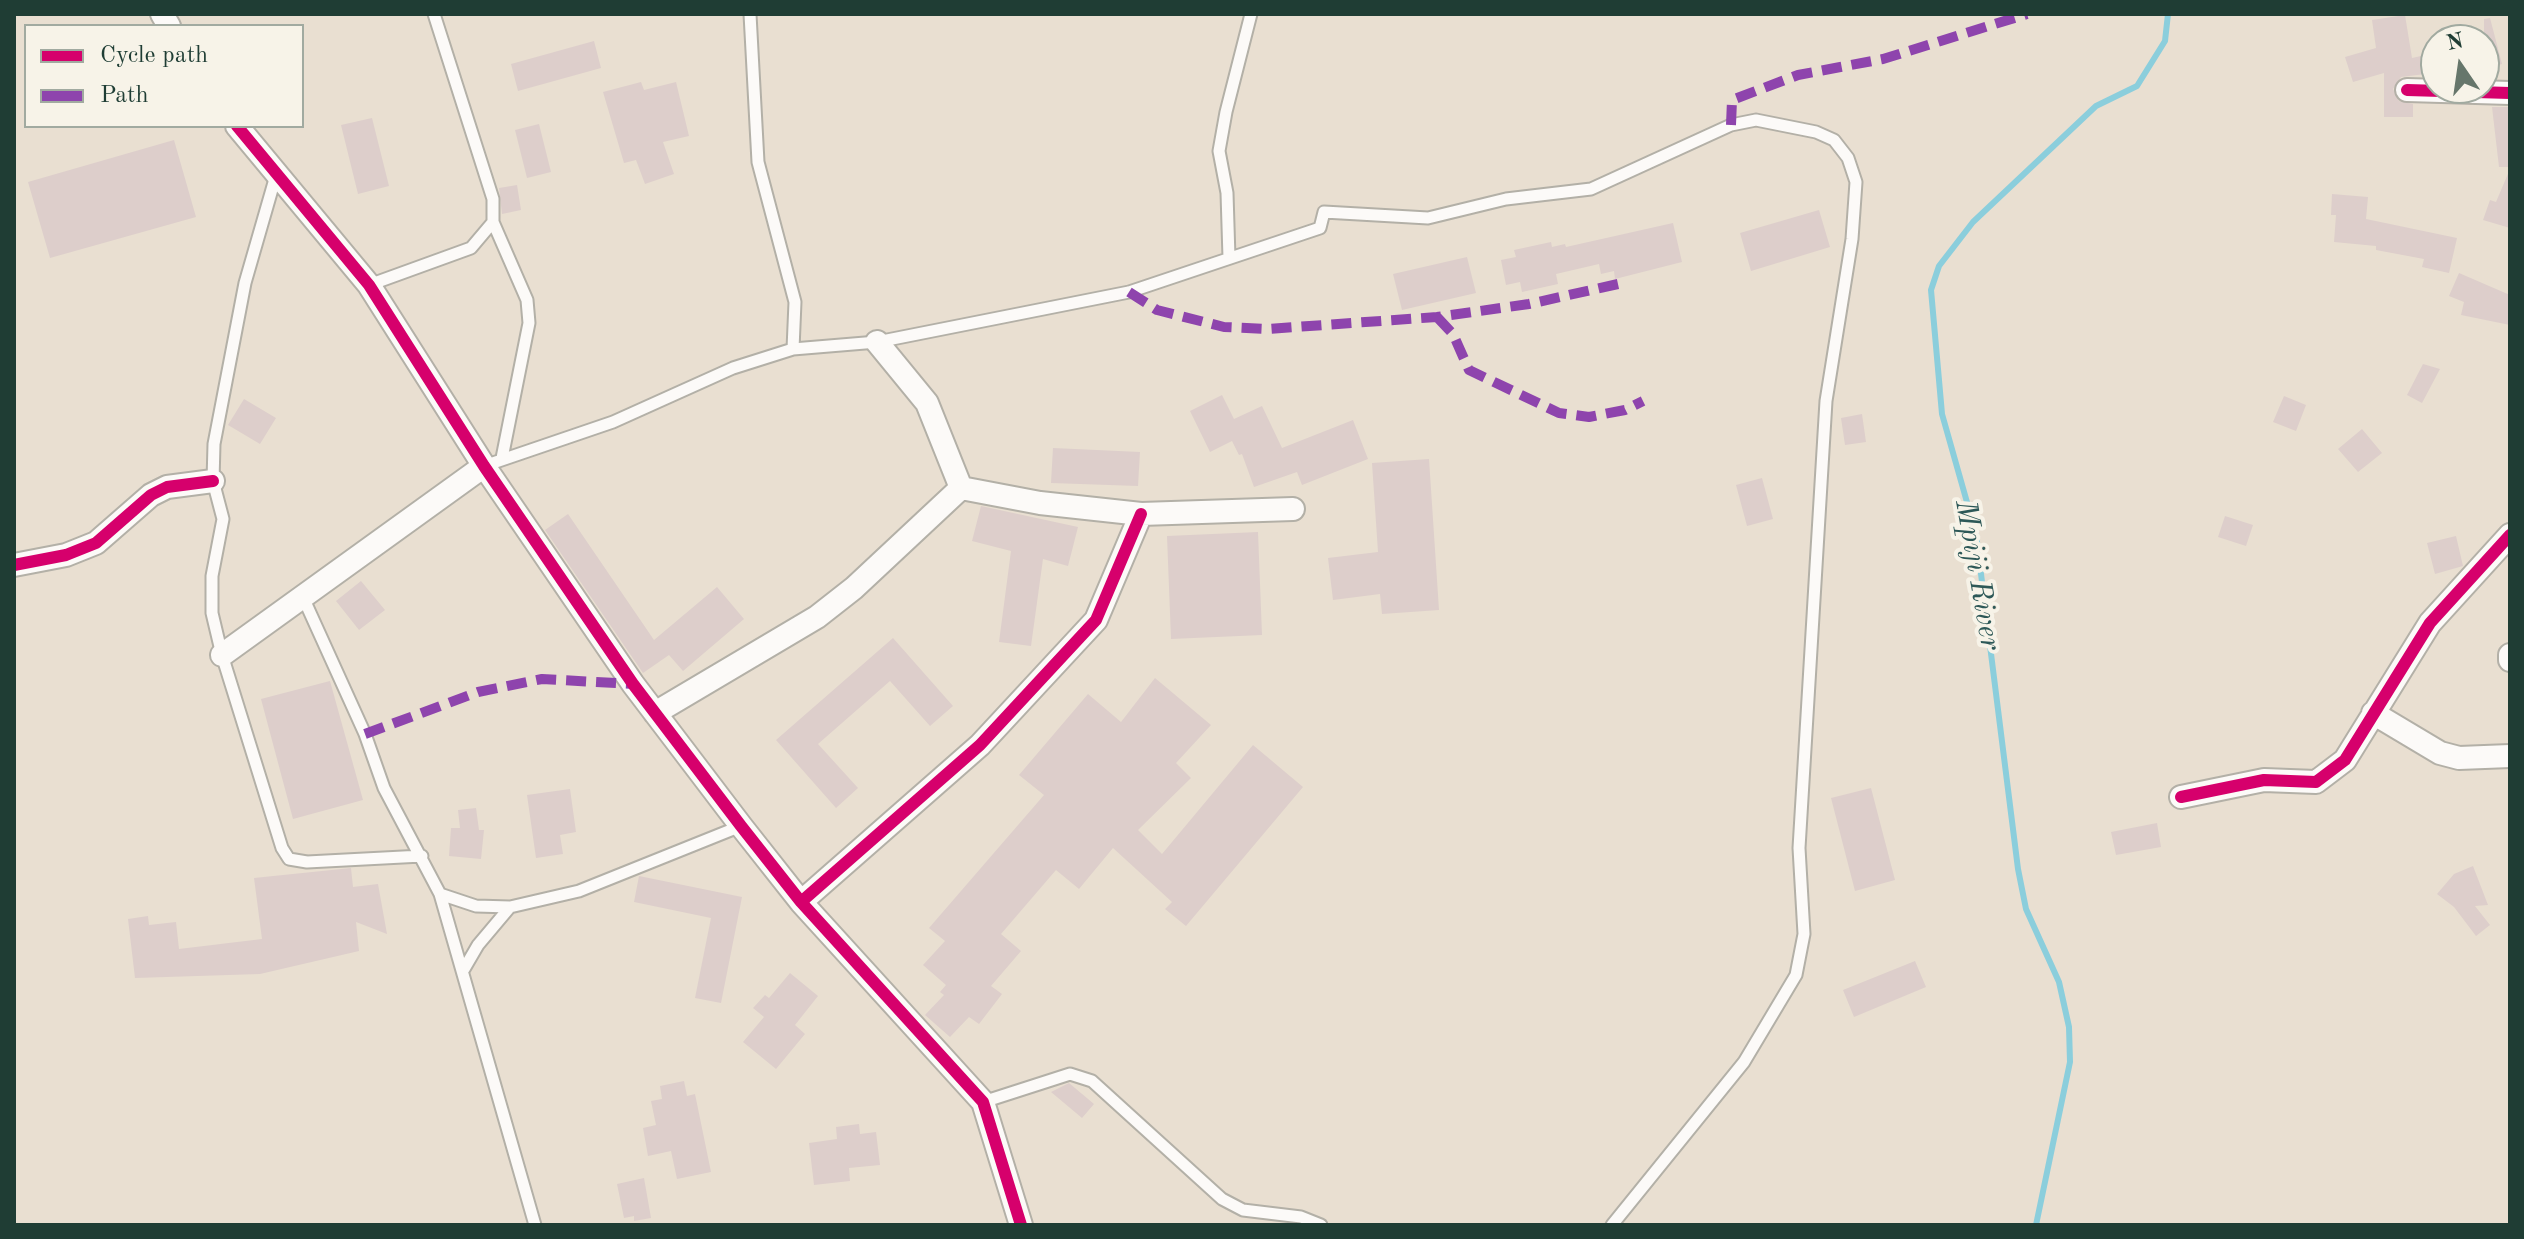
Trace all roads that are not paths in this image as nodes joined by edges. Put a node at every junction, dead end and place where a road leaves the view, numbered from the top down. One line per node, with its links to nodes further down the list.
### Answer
1 (434, 14): 8 (lane)
2 (750, 14): 12 (lane)
3 (1251, 14): 9 (lane)
4 (2407, 90): 5 (street)
5 (2510, 93)
6 (239, 128): 7 (street)
7 (277, 171): 10 (street); 14 (lane)
8 (493, 222): 10 (lane); 13 (lane)
9 (1229, 258): 11 (lane); 37 (lane)
10 (369, 285): 13 (street)
11 (877, 342): 12 (lane); 15 (street)
12 (793, 349): 13 (lane)
13 (493, 462): 20 (street); 22 (street)
14 (213, 481): 19 (street); 21 (lane)
15 (961, 488): 17 (street); 22 (street)
16 (1293, 509): 17 (street)
17 (1141, 514): 29 (street)
18 (2510, 535): 23 (street)
19 (14, 565)
20 (302, 595): 21 (street); 27 (lane)
21 (222, 655): 27 (lane)
22 (655, 713): 26 (street)
23 (2373, 713): 24 (street); 25 (street)
24 (2510, 756)
25 (2181, 797)
26 (741, 826): 29 (street); 30 (lane)
27 (422, 856): 28 (lane)
28 (440, 894): 30 (lane); 31 (lane)
29 (801, 902): 32 (street)
30 (510, 907): 31 (lane)
31 (464, 969): 34 (lane)
32 (983, 1102): 33 (lane); 35 (street)
33 (1299, 1221): 36 (lane)
34 (535, 1225)
35 (1021, 1225)
36 (1321, 1225)
37 (1612, 1225)

